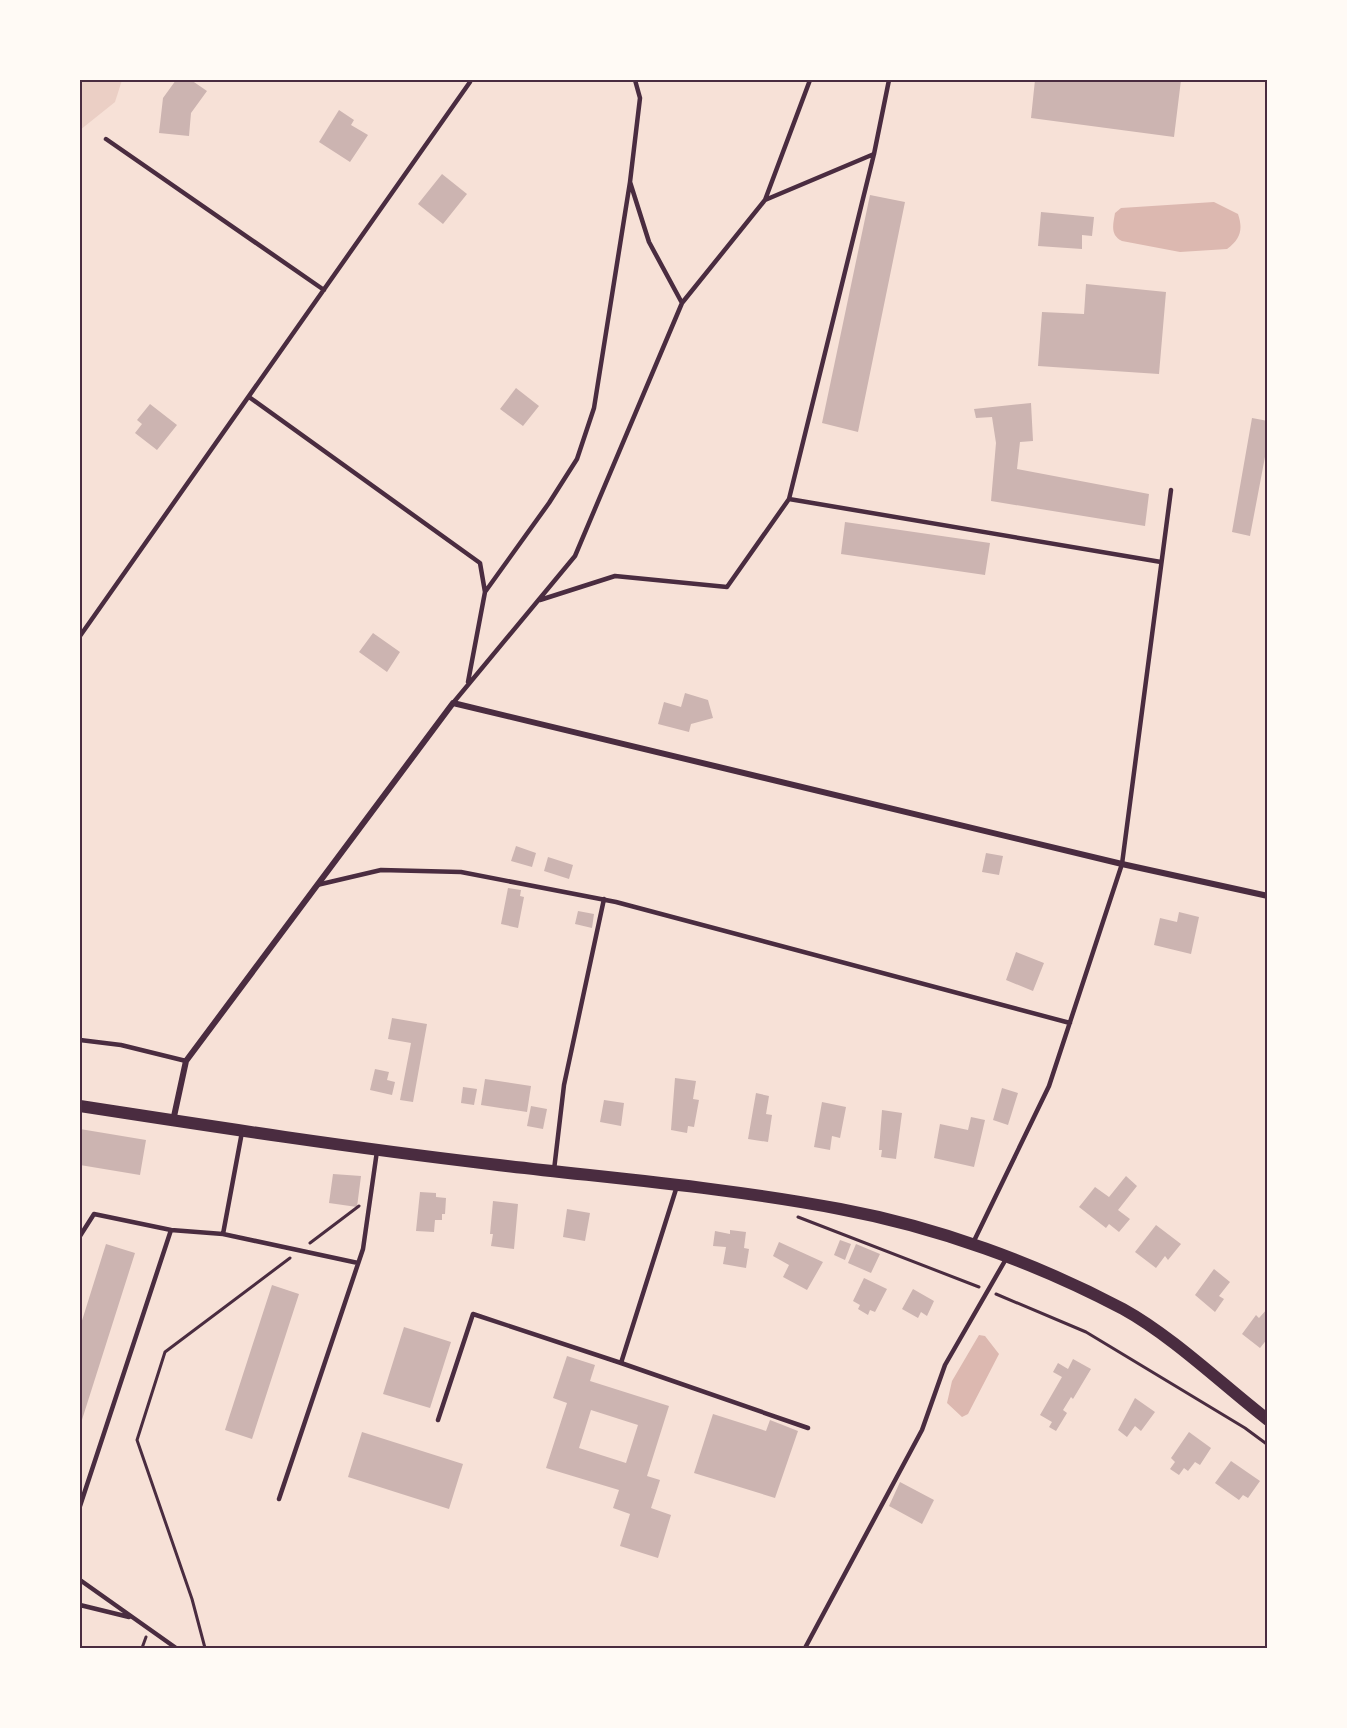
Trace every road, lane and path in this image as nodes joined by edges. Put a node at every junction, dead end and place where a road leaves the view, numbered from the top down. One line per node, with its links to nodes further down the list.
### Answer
1 (635, 80): 7 (lane)
2 (810, 80): 8 (lane)
3 (889, 80): 6 (lane)
4 (470, 82): 9 (lane)
5 (106, 139): 9 (lane)
6 (874, 154): 8 (lane); 13 (lane)
7 (630, 182): 10 (lane); 15 (lane)
8 (765, 200): 10 (lane)
9 (324, 290): 11 (lane)
10 (682, 303): 16 (lane)
11 (249, 397): 15 (lane); 17 (lane)
12 (1171, 490): 14 (lane)
13 (789, 499): 14 (lane); 16 (lane)
14 (1161, 562): 20 (lane)
15 (485, 592): 18 (lane)
16 (538, 601): 18 (lane)
17 (80, 636)
18 (468, 685): 19 (lane)
19 (453, 703): 20 (street); 21 (street)
20 (1122, 864): 22 (street); 24 (lane)
21 (317, 885): 23 (lane); 26 (street)
22 (1268, 896)
23 (604, 900): 24 (lane); 31 (lane)
24 (1070, 1023): 38 (lane)
25 (80, 1040): 26 (lane)
26 (186, 1061): 28 (street)
27 (80, 1106): 28 (main road)
28 (173, 1121): 29 (main road)
29 (242, 1129): 30 (main road); 36 (lane)
30 (377, 1148): 31 (main road); 33 (lane)
31 (554, 1170): 32 (main road)
32 (677, 1186): 38 (main road); 43 (lane)
33 (370, 1197): 39 (path); 41 (lane)
34 (787, 1213): 42 (path)
35 (171, 1230): 36 (lane); 37 (lane); 49 (lane)
36 (224, 1234): 39 (lane)
37 (80, 1236)
38 (972, 1246): 40 (main road)
39 (299, 1250): 41 (lane); 54 (path)
40 (1008, 1257): 42 (lane); 45 (main road)
41 (358, 1263): 48 (lane)
42 (988, 1291): 47 (path); 55 (lane)
43 (621, 1363): 44 (lane); 46 (lane)
44 (438, 1420)
45 (1268, 1420)
46 (808, 1428)
47 (1268, 1445)
48 (279, 1499)
49 (80, 1506)
50 (80, 1580): 52 (lane)
51 (80, 1605): 52 (lane)
52 (133, 1618): 53 (lane)
53 (176, 1648)
54 (205, 1648)
55 (805, 1648)

